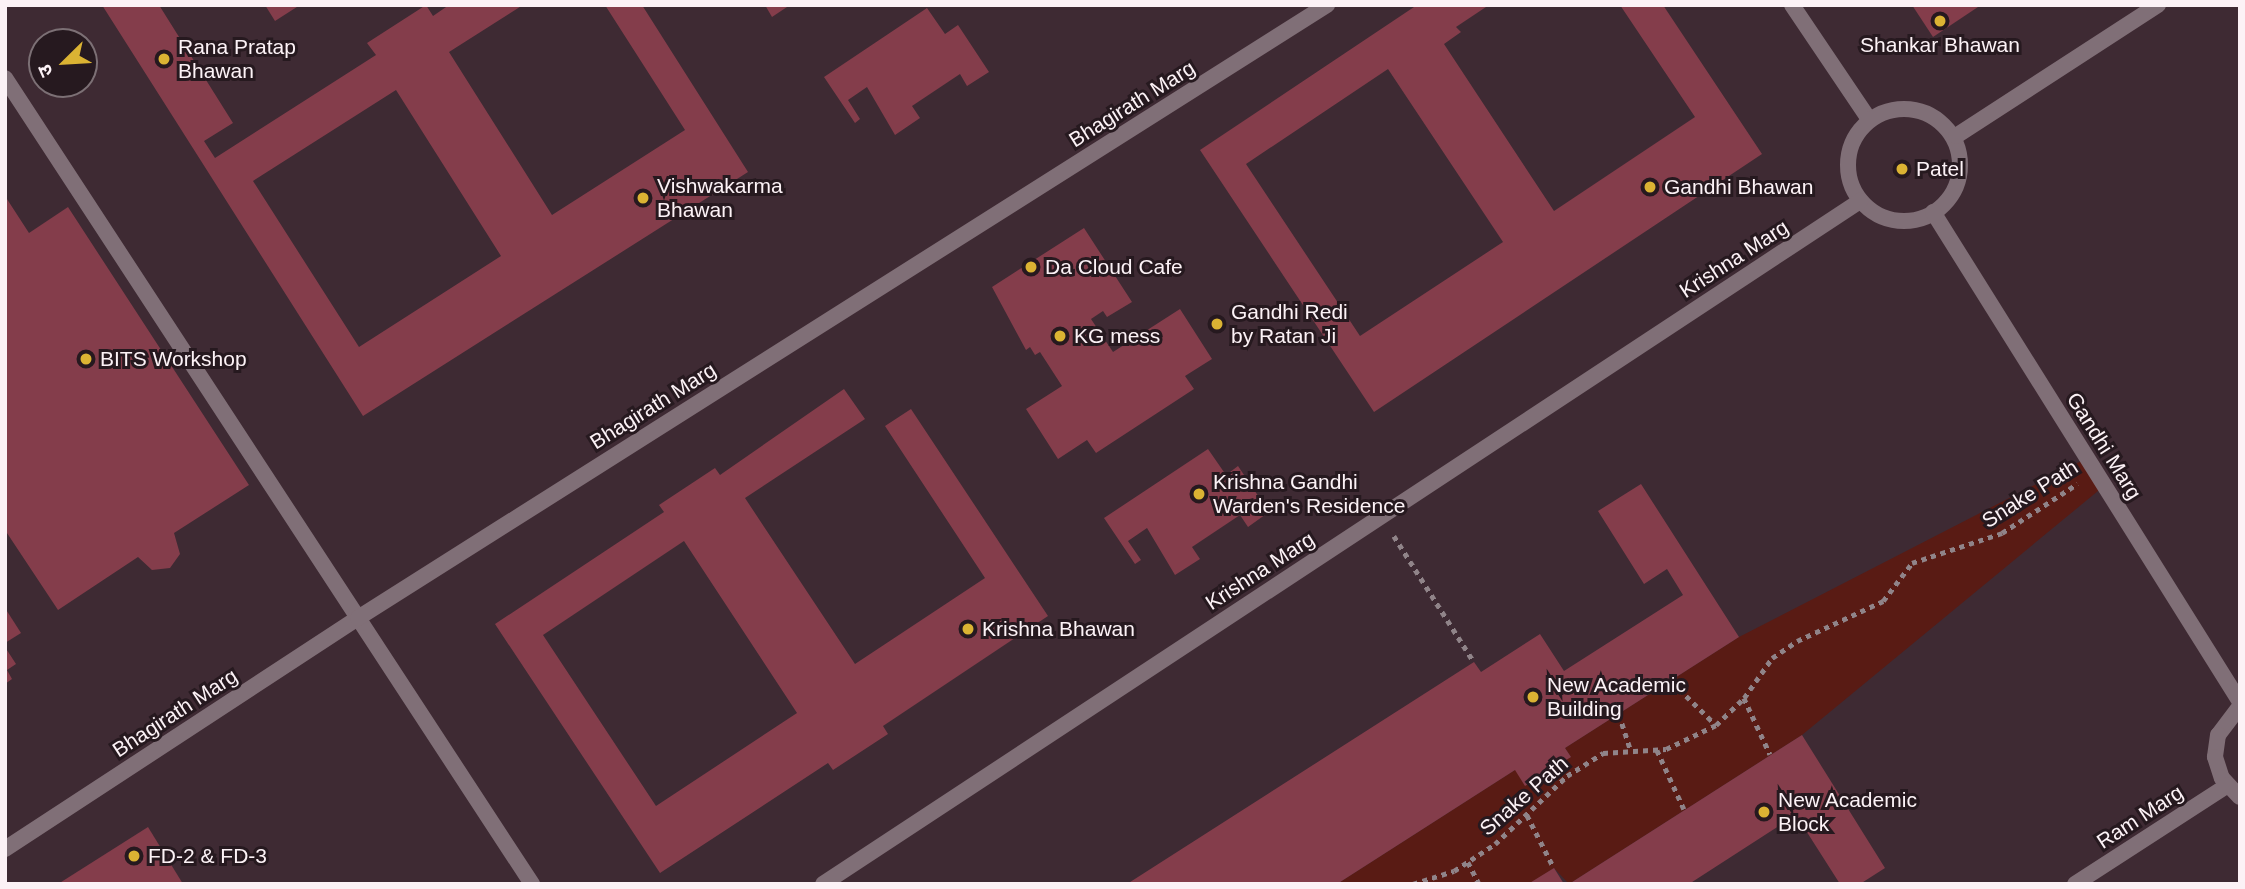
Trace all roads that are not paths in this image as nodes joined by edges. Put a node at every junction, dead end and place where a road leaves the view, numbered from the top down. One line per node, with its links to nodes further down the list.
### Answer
1 (1327, 5): 9 (lane, Bhagirath Marg)
2 (1792, 5): 5 (lane)
3 (2158, 5): 6 (lane)
4 (5, 78): 9 (lane)
5 (1869, 119): 6 (lane); 7 (lane)
6 (1956, 136): 8 (lane)
7 (1860, 201): 8 (lane); 14 (lane, Krishna Marg)
8 (1933, 212): 10 (lane, Gandhi Marg)
9 (358, 618): 12 (lane, Bhagirath Marg); 13 (lane)
10 (2240, 704): 11 (lane)
11 (2234, 791): 15 (lane, Ram Marg)
12 (5, 849)
13 (532, 884)
14 (823, 884)
15 (2075, 884)

